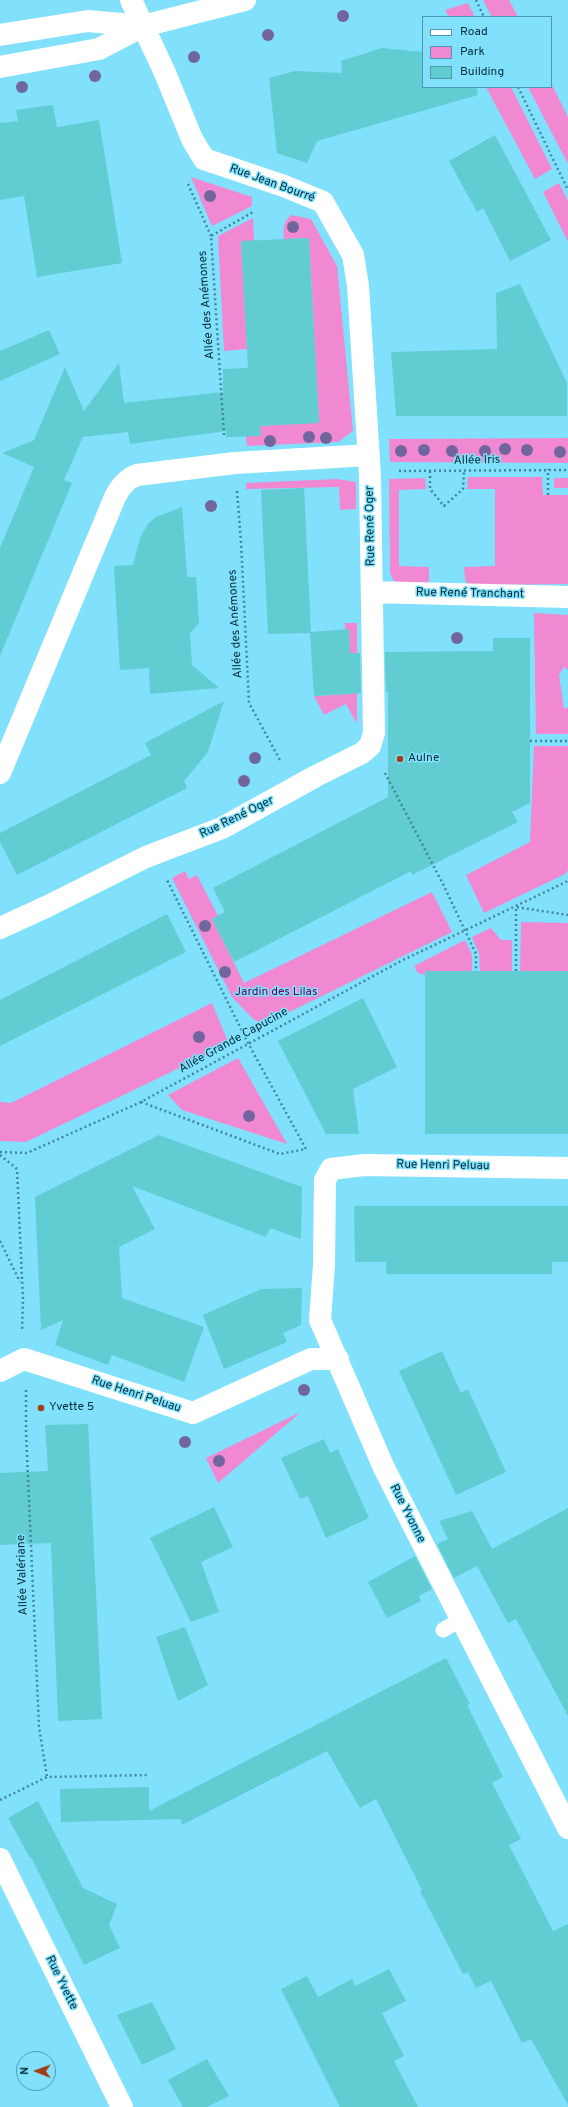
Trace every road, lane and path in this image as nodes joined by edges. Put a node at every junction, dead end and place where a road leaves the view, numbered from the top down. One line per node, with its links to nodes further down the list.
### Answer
1 (131, 0): 5 (street, Rue Jean Bourré)
2 (245, 0): 5 (street)
3 (476, 0): 4 (path)
4 (484, 16)
5 (143, 26): 6 (street); 7 (street); 14 (street, Rue Jean Bourré)
6 (0, 35)
7 (0, 67)
8 (518, 88): 10 (path)
9 (186, 178): 12 (path)
10 (568, 190)
11 (253, 212): 12 (path, Allée des Anémones)
12 (212, 236): 13 (path, Allée des Anémones)
13 (224, 437)
14 (369, 455): 22 (street, Rue René Oger); 28 (street)
15 (548, 469): 16 (path, Allée Iris); 18 (path, Allée Iris); 21 (path)
16 (568, 470)
17 (430, 471): 18 (path, Allée Iris); 18 (path); 19 (path, Allée Iris)
18 (464, 471)
19 (392, 472)
20 (236, 486): 26 (path, Allée des Anémones)
21 (548, 495)
22 (372, 592): 23 (street, Rue René Tranchant); 33 (street, Rue René Oger)
23 (568, 597)
24 (530, 741): 25 (path)
25 (568, 741)
26 (282, 765)
27 (384, 771): 34 (path)
28 (0, 773)
29 (164, 874): 37 (path)
30 (568, 881): 31 (path, Allée Grande Capucine)
31 (516, 907): 32 (path); 34 (path, Allée Grande Capucine); 36 (path)
32 (568, 915)
33 (0, 928)
34 (465, 930): 35 (path); 37 (path, Allée Grande Capucine)
35 (476, 971)
36 (516, 971)
37 (248, 1043): 38 (path, Allée Grande Capucine); 38 (path)
38 (141, 1102): 39 (path, Allée Grande Capucine)
39 (0, 1152)
40 (0, 1156): 44 (path)
41 (568, 1168): 42 (street, Rue Henri Peluau)
42 (325, 1180): 46 (street, Rue Yvonne)
43 (0, 1241): 44 (path)
44 (22, 1284): 45 (path)
45 (22, 1336)
46 (338, 1359): 47 (street, Rue Henri Peluau); 49 (street, Rue Yvonne)
47 (0, 1371)
48 (26, 1386): 52 (path, Allée Valériane)
49 (461, 1619): 50 (lane); 54 (street, Rue Yvonne)
50 (443, 1630)
51 (149, 1775): 52 (path)
52 (47, 1777): 53 (path)
53 (0, 1800)
54 (568, 1828)
55 (0, 1859): 56 (street, Rue Yvette)
56 (122, 2107)

